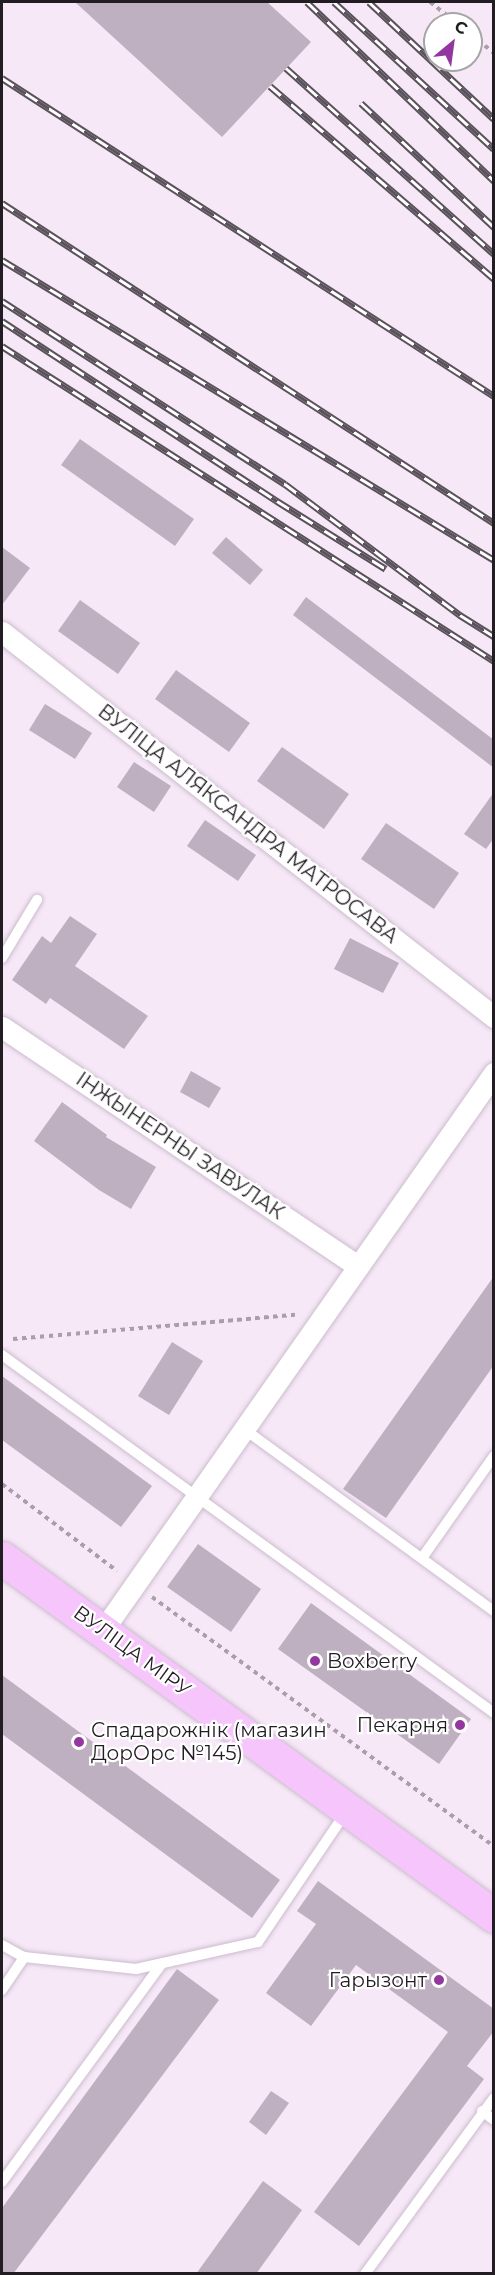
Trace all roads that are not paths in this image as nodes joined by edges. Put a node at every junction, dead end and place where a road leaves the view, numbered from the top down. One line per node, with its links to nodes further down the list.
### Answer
1 (2, 632): 4 (street, ВУЛІЦА АЛЯКСАНДРА МАТРОСАВА)
2 (37, 900): 3 (lane)
3 (2, 958)
4 (494, 1017)
5 (2, 1027): 7 (street, ІНЖЫНЕРНЫ ЗАВУЛАК)
6 (494, 1073): 7 (street)
7 (358, 1266): 9 (street)
8 (2, 1355): 11 (lane)
9 (244, 1429): 11 (street); 13 (lane)
10 (494, 1456): 13 (lane)
11 (196, 1498): 15 (street); 16 (lane)
12 (2, 1558): 15 (main road, ВУЛІЦА МІРУ)
13 (422, 1558): 14 (lane)
14 (494, 1611)
15 (103, 1630): 17 (main road, ВУЛІЦА МІРУ)
16 (494, 1713)
17 (348, 1810): 18 (main road, ВУЛІЦА МІРУ); 21 (lane)
18 (494, 1916)
19 (2, 1944): 20 (lane)
20 (24, 1957): 21 (lane); 22 (lane)
21 (162, 1963): 26 (lane)
22 (2, 1990)
23 (494, 2098): 24 (lane)
24 (482, 2111): 25 (lane); 27 (lane)
25 (494, 2120)
26 (2, 2182)
27 (365, 2274)

